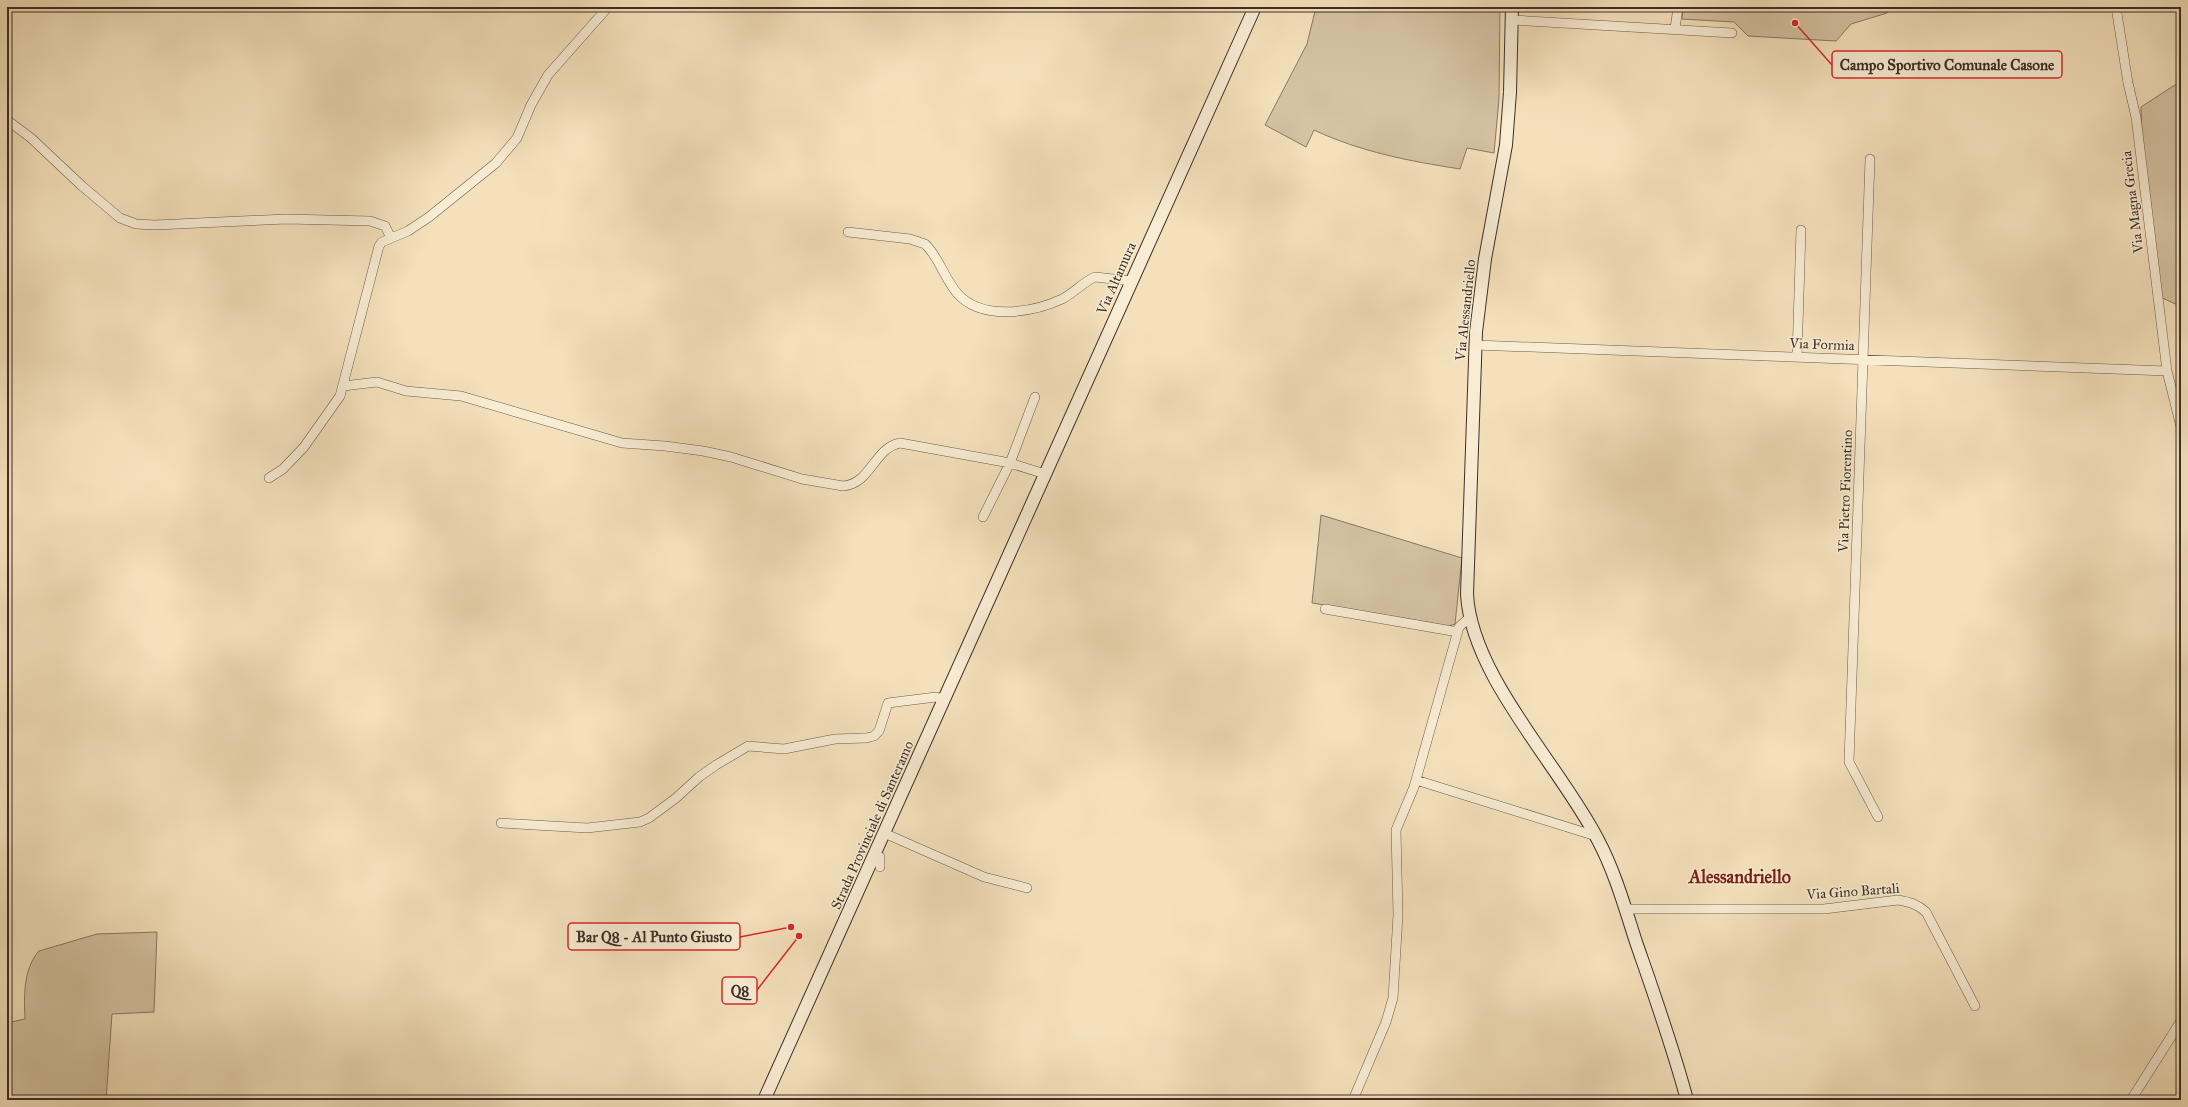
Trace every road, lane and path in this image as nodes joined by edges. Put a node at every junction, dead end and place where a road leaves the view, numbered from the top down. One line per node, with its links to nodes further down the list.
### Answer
1 (608, 7): 13 (street)
2 (1255, 7): 14 (main road, Via Altamura)
3 (1512, 7): 6 (main road, Via Alessandriello)
4 (1678, 7): 7 (street)
5 (2116, 7): 18 (street, Via Magna Grecia)
6 (1512, 20): 7 (street); 15 (main road, Via Alessandriello)
7 (1675, 29): 8 (street)
8 (1732, 33)
9 (7, 120): 13 (street)
10 (1870, 159): 17 (street, Via Pietro Fiorentino)
11 (1801, 230): 16 (street)
12 (848, 232): 14 (street)
13 (391, 238): 19 (street)
14 (1132, 281): 23 (main road, Via Altamura)
15 (1475, 345): 16 (street, Via Formia); 28 (main road, Via Alessandriello)
16 (1797, 357): 17 (street, Via Formia)
17 (1864, 360): 18 (street, Via Formia); 32 (street, Via Pietro Fiorentino)
18 (2167, 371): 21 (street, Via Magna Grecia)
19 (344, 386): 22 (street); 24 (street)
20 (1035, 397): 22 (street)
21 (2181, 426)
22 (1010, 463): 23 (street); 25 (street)
23 (1045, 474): 26 (main road, Via Altamura)
24 (269, 478)
25 (983, 517)
26 (1006, 562): 30 (main road, Strada Provinciale di Santeramo)
27 (1325, 609): 29 (street)
28 (1470, 617): 29 (street); 35 (main road, Via Alessandriello)
29 (1458, 632): 31 (street)
30 (944, 700): 33 (street); 34 (main road, Strada Provinciale di Santeramo)
31 (1416, 780): 35 (street); 43 (street)
32 (1878, 816)
33 (501, 824)
34 (884, 833): 36 (main road, Strada Provinciale di Santeramo); 38 (street)
35 (1596, 836): 39 (main road, Via Alessandriello)
36 (874, 855): 37 (street); 42 (main road, Strada Provinciale di Santeramo)
37 (880, 867)
38 (1026, 888)
39 (1625, 909): 40 (street, Via Gino Bartali); 44 (main road, Via Alessandriello)
40 (1975, 1006)
41 (2181, 1021): 45 (street)
42 (764, 1100)
43 (1353, 1100)
44 (1687, 1100)
45 (2131, 1100)

